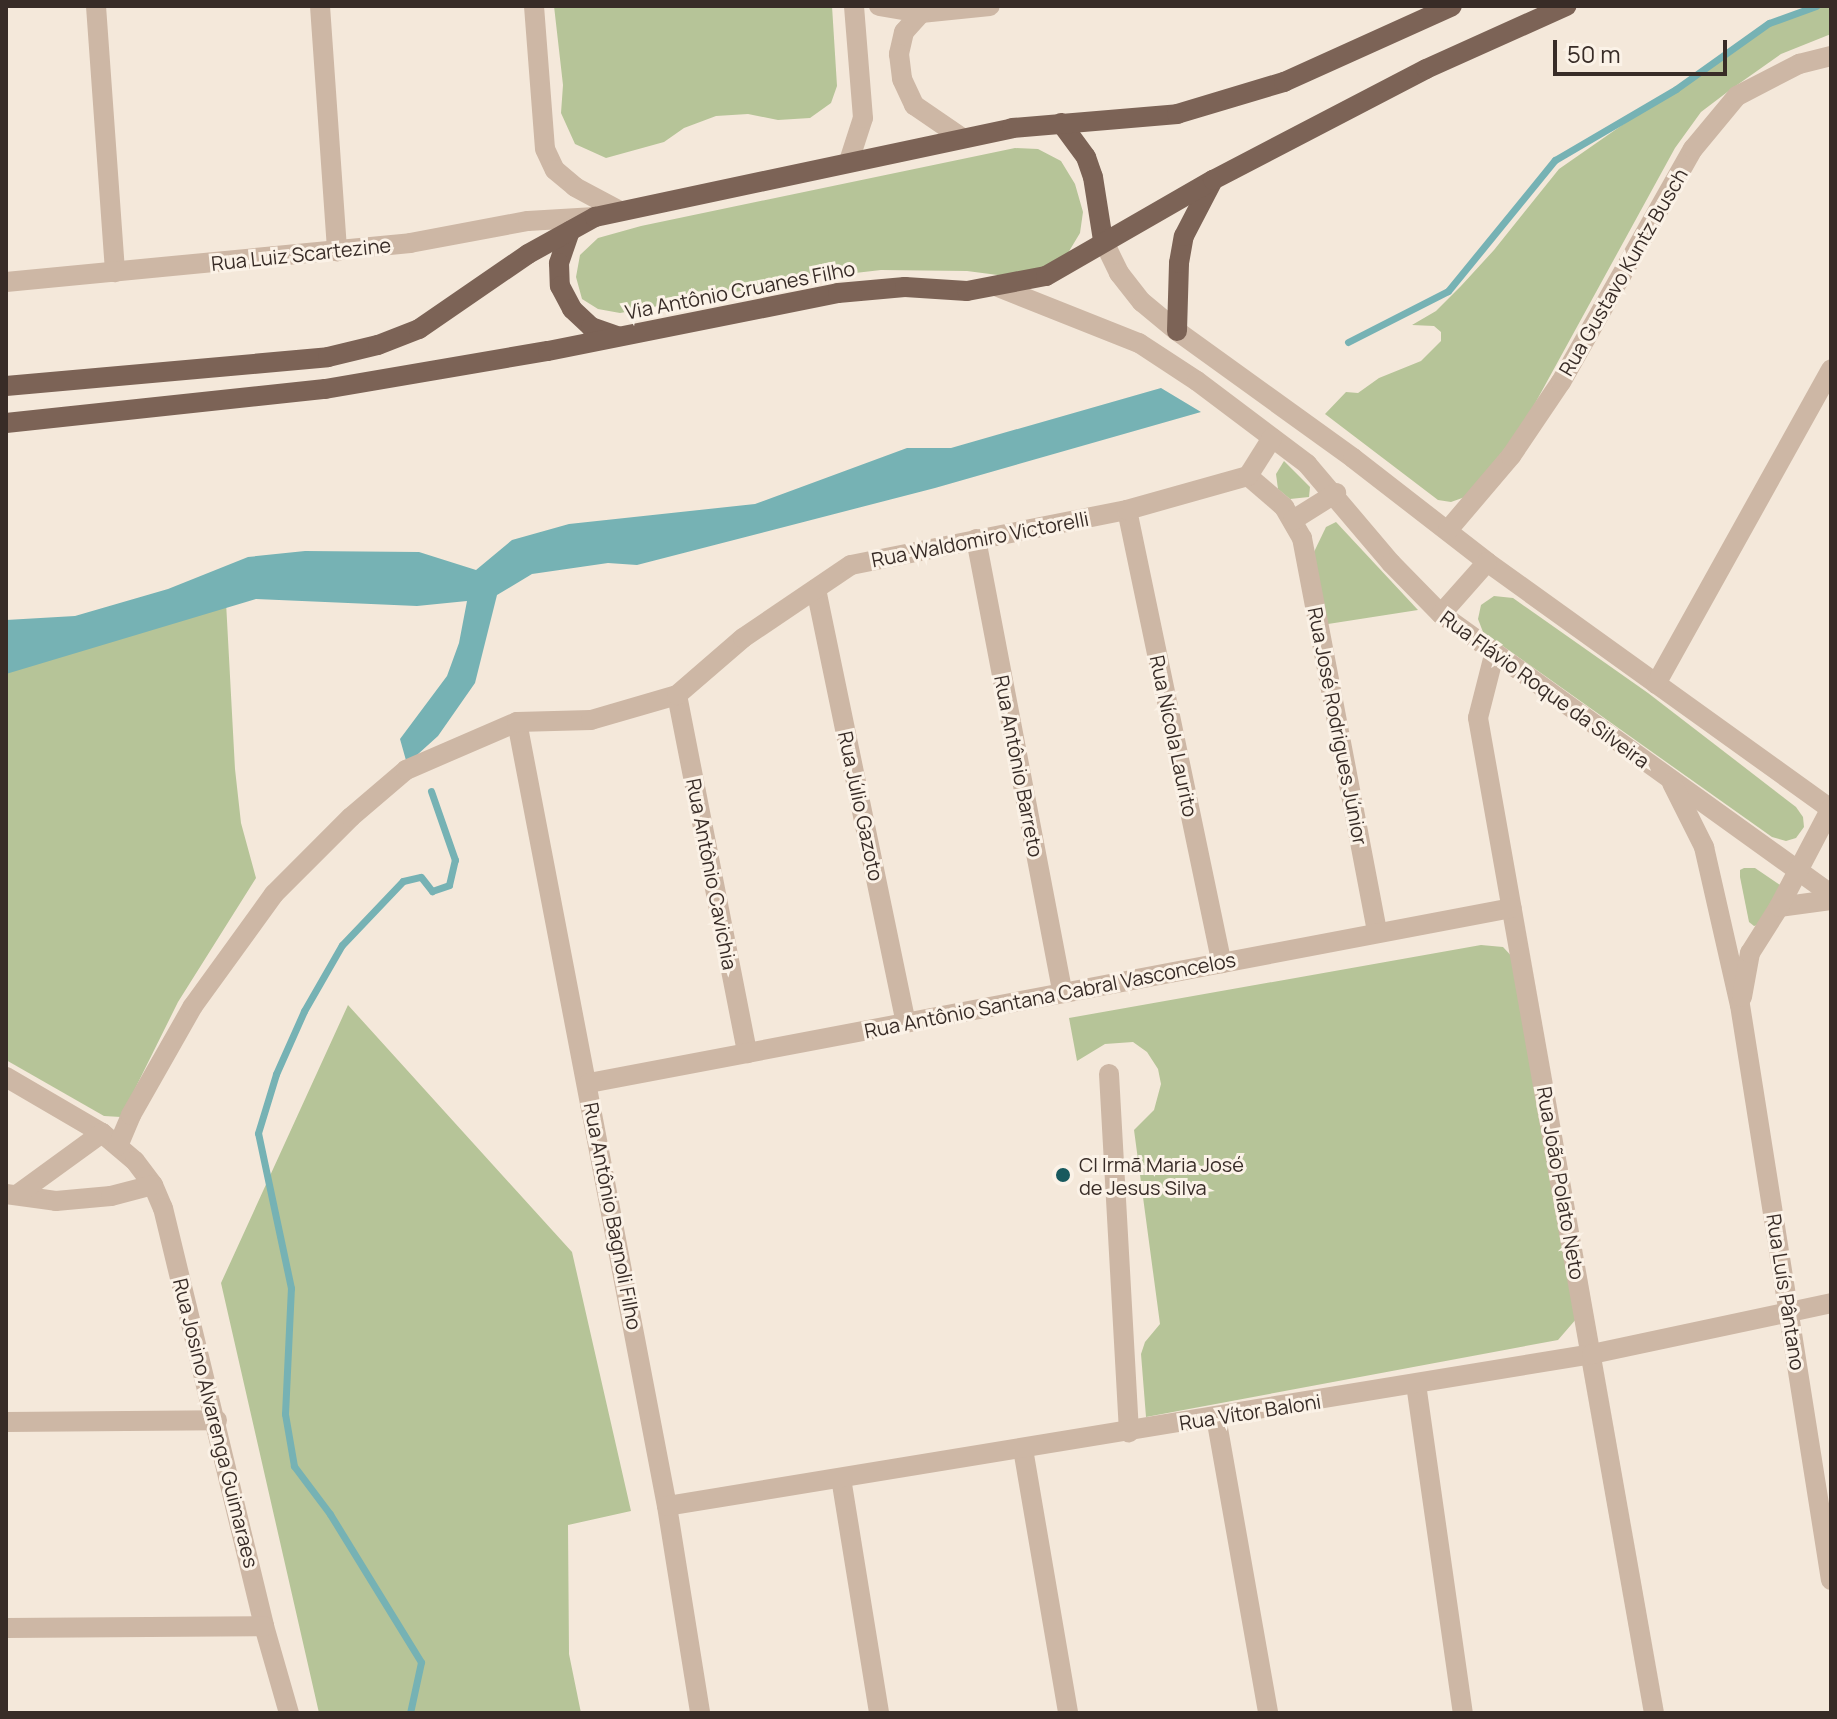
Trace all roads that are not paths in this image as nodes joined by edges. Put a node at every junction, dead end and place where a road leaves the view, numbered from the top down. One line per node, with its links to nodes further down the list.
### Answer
1 (96, 6): 20 (street)
2 (320, 6): 19 (street)
3 (534, 6): 15 (street)
4 (854, 6): 13 (street)
5 (879, 6): 9 (street)
6 (990, 6): 9 (street)
7 (1452, 6): 11 (main road)
8 (1566, 6): 14 (main road, Via Antônio Cruanes Filho)
9 (921, 13): 12 (street)
10 (1831, 56): 33 (street, Rua Gustavo Kuntz Busch)
11 (1061, 123): 12 (main road); 18 (main road)
12 (962, 138): 13 (main road)
13 (849, 161): 15 (main road)
14 (1213, 180): 18 (main road, Via Antônio Cruanes Filho); 23 (main road)
15 (618, 210): 16 (main road)
16 (595, 217): 17 (main road); 19 (street, Rua Luiz Scartezine)
17 (570, 231): 24 (main road); 26 (main road)
18 (1103, 240): 22 (main road, Via Antônio Cruanes Filho); 23 (street)
19 (337, 251): 20 (street, Rua Luiz Scartezine)
20 (115, 272): 21 (street, Rua Luiz Scartezine)
21 (6, 282)
22 (998, 287): 24 (main road, Via Antônio Cruanes Filho); 28 (street, Rua Flávio Roque da Silveira)
23 (1177, 331): 33 (street)
24 (619, 337): 27 (main road, Via Antônio Cruanes Filho)
25 (1831, 369): 39 (street)
26 (6, 386)
27 (6, 423)
28 (1272, 438): 29 (street); 30 (street, Rua Flávio Roque da Silveira)
29 (1248, 476): 31 (street, Rua Waldomiro Victorelli); 32 (street, Rua José Rodrigues Júnior)
30 (1336, 493): 32 (street); 37 (street, Rua Flávio Roque da Silveira)
31 (1127, 510): 34 (street, Rua Waldomiro Victorelli); 49 (street, Rua Nícola Laurito)
32 (1293, 520): 48 (street, Rua José Rodrigues Júnior)
33 (1448, 530): 35 (street)
34 (976, 539): 36 (street, Rua Waldomiro Victorelli); 50 (street, Rua Antônio Barreto)
35 (1487, 562): 37 (street); 39 (street)
36 (816, 589): 40 (street, Rua Waldomiro Victorelli); 52 (street, Rua Júlio Gazoto)
37 (1441, 614): 38 (street, Rua Flávio Roque da Silveira)
38 (1494, 655): 42 (street, Rua Flávio Roque da Silveira); 47 (street, Rua João Polato Neto)
39 (1656, 684): 43 (street)
40 (677, 695): 41 (street, Rua Waldomiro Victorelli); 53 (street, Rua Antônio Cavichia)
41 (517, 722): 56 (street, Rua Antônio Bagnoli Filho); 57 (street)
42 (1671, 781): 44 (street, Rua Flávio Roque da Silveira); 51 (street, Rua Luís Pântano)
43 (1831, 809): 44 (street, Rua Luís Pântano)
44 (1797, 869): 45 (street, Rua Flávio Roque da Silveira); 46 (street, Rua Luís Pântano)
45 (1831, 897): 46 (street)
46 (1779, 907): 51 (street, Rua Luís Pântano)
47 (1512, 908): 48 (street, Rua Antônio Santana Cabral Vasconcelos); 62 (street, Rua João Polato Neto)
48 (1377, 933): 49 (street, Rua Antônio Santana Cabral Vasconcelos)
49 (1222, 963): 50 (street, Rua Antônio Santana Cabral Vasconcelos)
50 (1063, 993): 52 (street, Rua Antônio Santana Cabral Vasconcelos)
51 (1740, 1005): 61 (street, Rua Luís Pântano)
52 (906, 1023): 53 (street, Rua Antônio Santana Cabral Vasconcelos)
53 (747, 1053): 56 (street, Rua Antônio Santana Cabral Vasconcelos)
54 (1109, 1074): 67 (street)
55 (6, 1077): 57 (street, Rua Josino Alvarenga Guimaraes)
56 (589, 1083): 70 (street, Rua Antônio Bagnoli Filho)
57 (110, 1140): 58 (street, Rua Josino Alvarenga Guimaraes); 59 (street)
58 (153, 1185): 59 (street); 65 (street, Rua Josino Alvarenga Guimaraes)
59 (12, 1194)
60 (1831, 1303): 61 (street, Rua Vítor Baloni)
61 (1790, 1313): 62 (street, Rua Vítor Baloni); 71 (street, Rua Luís Pântano)
62 (1592, 1354): 63 (street, Rua Vítor Baloni); 81 (street, Rua João Polato Neto)
63 (1416, 1384): 64 (street, Rua Vítor Baloni); 80 (street)
64 (1216, 1417): 67 (street, Rua Vítor Baloni); 79 (street)
65 (217, 1420): 66 (street); 73 (street, Rua Josino Alvarenga Guimaraes)
66 (6, 1422)
67 (1129, 1432): 68 (street, Rua Vítor Baloni)
68 (1023, 1449): 69 (street, Rua Vítor Baloni); 78 (street)
69 (841, 1478): 70 (street, Rua Vítor Baloni); 77 (street)
70 (667, 1506): 76 (street, Rua Antônio Bagnoli Filho)
71 (1827, 1525): 72 (street, Rua Luís Pântano)
72 (1831, 1580)
73 (264, 1626): 74 (street); 75 (street, Rua Josino Alvarenga Guimaraes)
74 (6, 1628)
75 (289, 1713)
76 (700, 1713)
77 (879, 1713)
78 (1068, 1713)
79 (1268, 1713)
80 (1463, 1713)
81 (1654, 1713)

